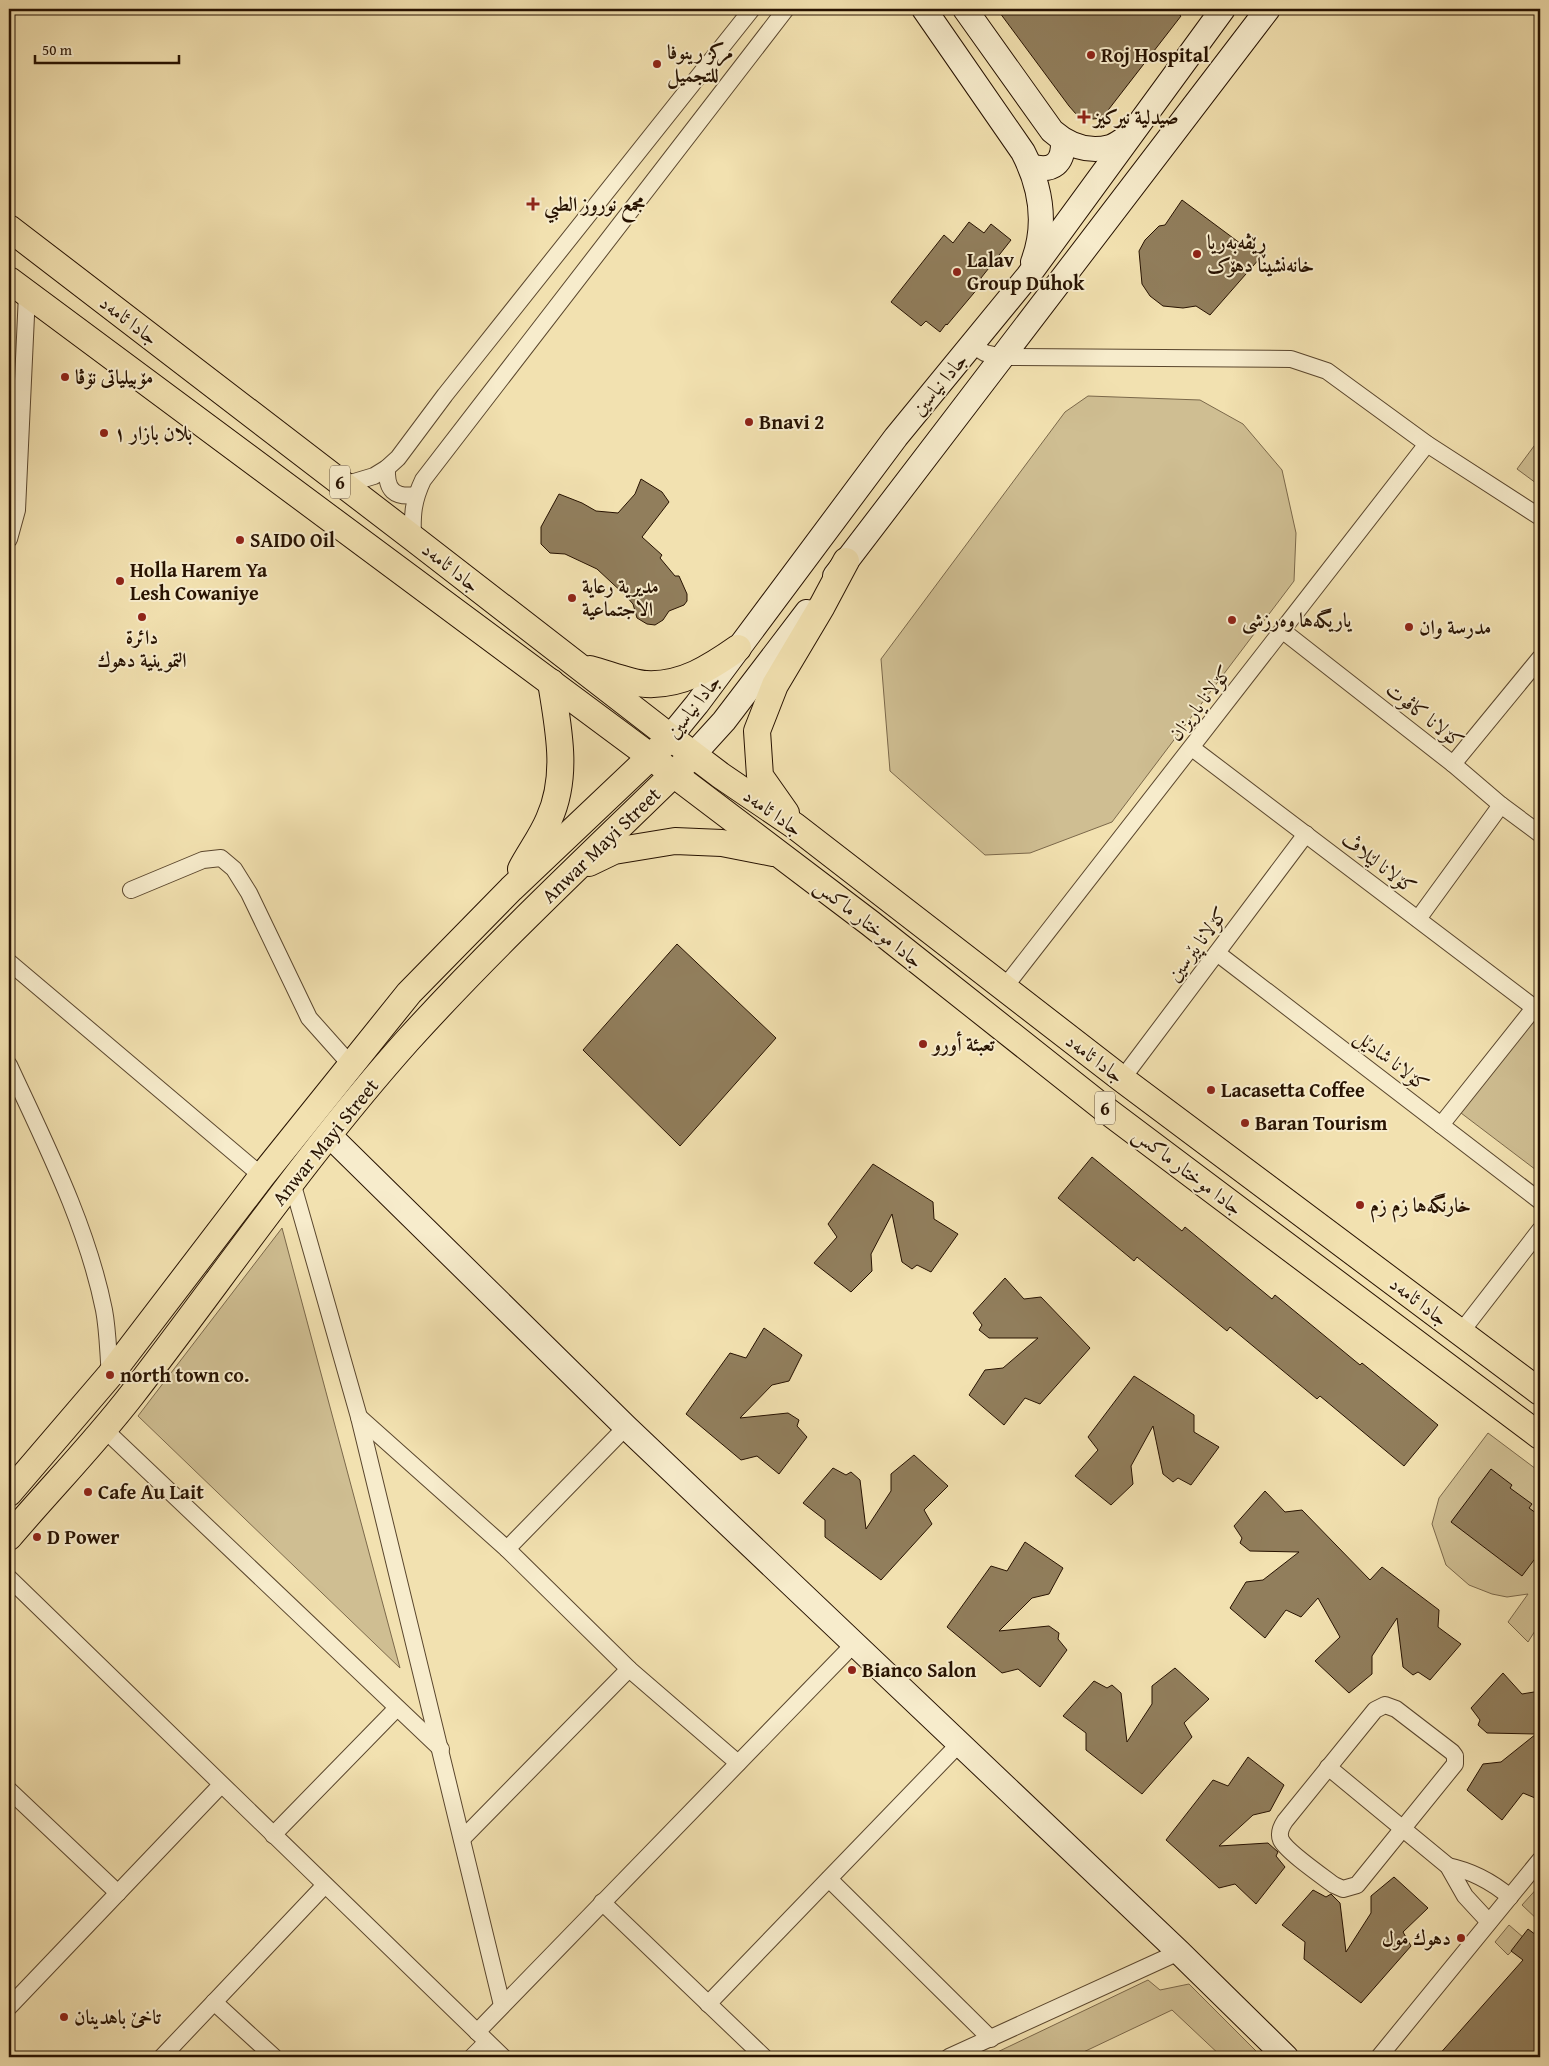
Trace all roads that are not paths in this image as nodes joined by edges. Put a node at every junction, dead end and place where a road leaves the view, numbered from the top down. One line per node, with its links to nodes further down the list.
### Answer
1 (752, 9): 16 (street)
2 (786, 9): 18 (street)
3 (924, 9): 9 (street)
4 (965, 9): 8 (street)
5 (1223, 9): 7 (street, جادا نیاسین)
6 (1268, 9): 14 (street, جادا نیاسین)
7 (1132, 134): 8 (street); 11 (street, جادا نیاسین)
8 (1063, 140): 9 (street)
9 (1030, 166): 11 (street)
10 (9, 228): 17 (main road, جادا ئامەد / 6)
11 (1028, 276): 13 (street, جادا نیاسین)
12 (18, 287): 21 (street); 27 (main road, جادا ئامەد / 6)
13 (972, 345): 14 (street); 24 (street, جادا نیاسین)
14 (1002, 357): 15 (street); 22 (street, جادا نیاسین)
15 (1428, 444): 19 (street); 23 (street, کۆلانا یاریزان)
16 (387, 468): 17 (street); 18 (street)
17 (344, 485): 20 (main road, جادا ئامەد / 6)
18 (416, 495): 20 (street)
19 (1540, 517)
20 (414, 538): 26 (main road, جادا ئامەد / 6)
21 (9, 539)
22 (846, 561): 30 (street, جادا نیاسین); 35 (main road)
23 (1284, 631): 29 (street, کۆلانا یاریزان); 32 (street, کۆلانا کاڤوت)
24 (738, 648): 26 (main road); 28 (street, جادا نیاسین)
25 (1540, 658): 32 (street)
26 (578, 666): 28 (main road, جادا ئامەد / 6)
27 (550, 682): 31 (main road, جادا ئامەد / 6); 40 (main road)
28 (670, 737): 30 (main road, جادا ئامەد / 6); 31 (main road, جادا نیاسین)
29 (1192, 748): 36 (street, کۆلانا لێلاڤ); 45 (street, کۆلانا یاریزان)
30 (694, 754): 33 (main road, Anwar Mayi Street); 35 (main road, جادا ئامەد / 6)
31 (651, 757): 33 (main road, جادا ئامەد / 6); 40 (main road, Anwar Mayi Street)
32 (1453, 764): 34 (street, کۆلانا کاڤوت)
33 (674, 774): 38 (main road, جادا موختار ماكس / 6); 39 (main road, Anwar Mayi Street)
34 (1501, 805): 37 (street, کۆلانا کاڤوت); 42 (street)
35 (795, 826): 45 (main road, جادا ئامەد / 6)
36 (1306, 834): 42 (street, کۆلانا لێلاڤ); 43 (street, کۆلانا پێرسین)
37 (1540, 834)
38 (779, 854): 39 (main road); 62 (main road, جادا موختار ماكس / 6)
39 (575, 871): 51 (main road, Anwar Mayi Street)
40 (511, 889): 47 (main road, Anwar Mayi Street)
41 (130, 890): 47 (street)
42 (1418, 919): 46 (street, کۆلانا لێلاڤ)
43 (1217, 953): 49 (street, کۆلانا پێرسین); 50 (street, کۆلانا شادێل)
44 (9, 962): 52 (street)
45 (1004, 988): 49 (main road, جادا ئامەد / 6)
46 (1537, 1010): 50 (street)
47 (350, 1064): 52 (main road, Anwar Mayi Street)
48 (9, 1065): 57 (street)
49 (1122, 1079): 56 (main road, جادا ئامەد / 6)
50 (1441, 1125): 54 (street, کۆلانا شادێل)
51 (329, 1135): 53 (main road, Anwar Mayi Street); 60 (street)
52 (262, 1176): 57 (main road, Anwar Mayi Street)
53 (292, 1182): 59 (street); 61 (main road, Anwar Mayi Street)
54 (1540, 1201)
55 (1540, 1230): 56 (street)
56 (1461, 1332): 58 (main road, جادا ئامەد / 6)
57 (110, 1374): 63 (main road, Anwar Mayi Street)
58 (1540, 1392)
59 (359, 1417): 65 (street); 71 (street)
60 (626, 1427): 65 (street); 67 (street)
61 (104, 1429): 64 (main road, Anwar Mayi Street); 69 (street)
62 (1540, 1436)
63 (9, 1493)
64 (9, 1537)
65 (507, 1548): 68 (street)
66 (9, 1578): 74 (street)
67 (854, 1644): 70 (street); 72 (street)
68 (629, 1669): 72 (street); 78 (street)
69 (397, 1708): 71 (street); 77 (street)
70 (960, 1744): 81 (street); 87 (street)
71 (441, 1749): 78 (street)
72 (738, 1763): 85 (street)
73 (1328, 1767): 76 (street); 76 (street); 76 (street)
74 (221, 1785): 77 (street); 83 (street)
75 (11, 1796): 83 (street)
76 (1403, 1829): 80 (street)
77 (273, 1835): 82 (street)
78 (462, 1839): 90 (street)
79 (1540, 1860): 84 (street)
80 (1448, 1866): 84 (street); 86 (street)
81 (829, 1879): 89 (street); 93 (street)
82 (325, 1886): 88 (street); 92 (street)
83 (118, 1893): 91 (street)
84 (1510, 1897): 86 (street)
85 (602, 1902): 89 (street); 90 (street)
86 (1489, 1922): 101 (street)
87 (1179, 1952): 93 (street); 100 (street)
88 (214, 2002): 94 (street); 95 (street)
89 (708, 2004): 98 (street)
90 (502, 2005): 92 (street)
91 (9, 2007)
92 (482, 2037): 96 (street); 97 (street)
93 (991, 2039): 99 (street)
94 (162, 2057)
95 (274, 2057)
96 (472, 2057)
97 (503, 2057)
98 (764, 2057)
99 (949, 2057)
100 (1286, 2057)
101 (1380, 2057)

